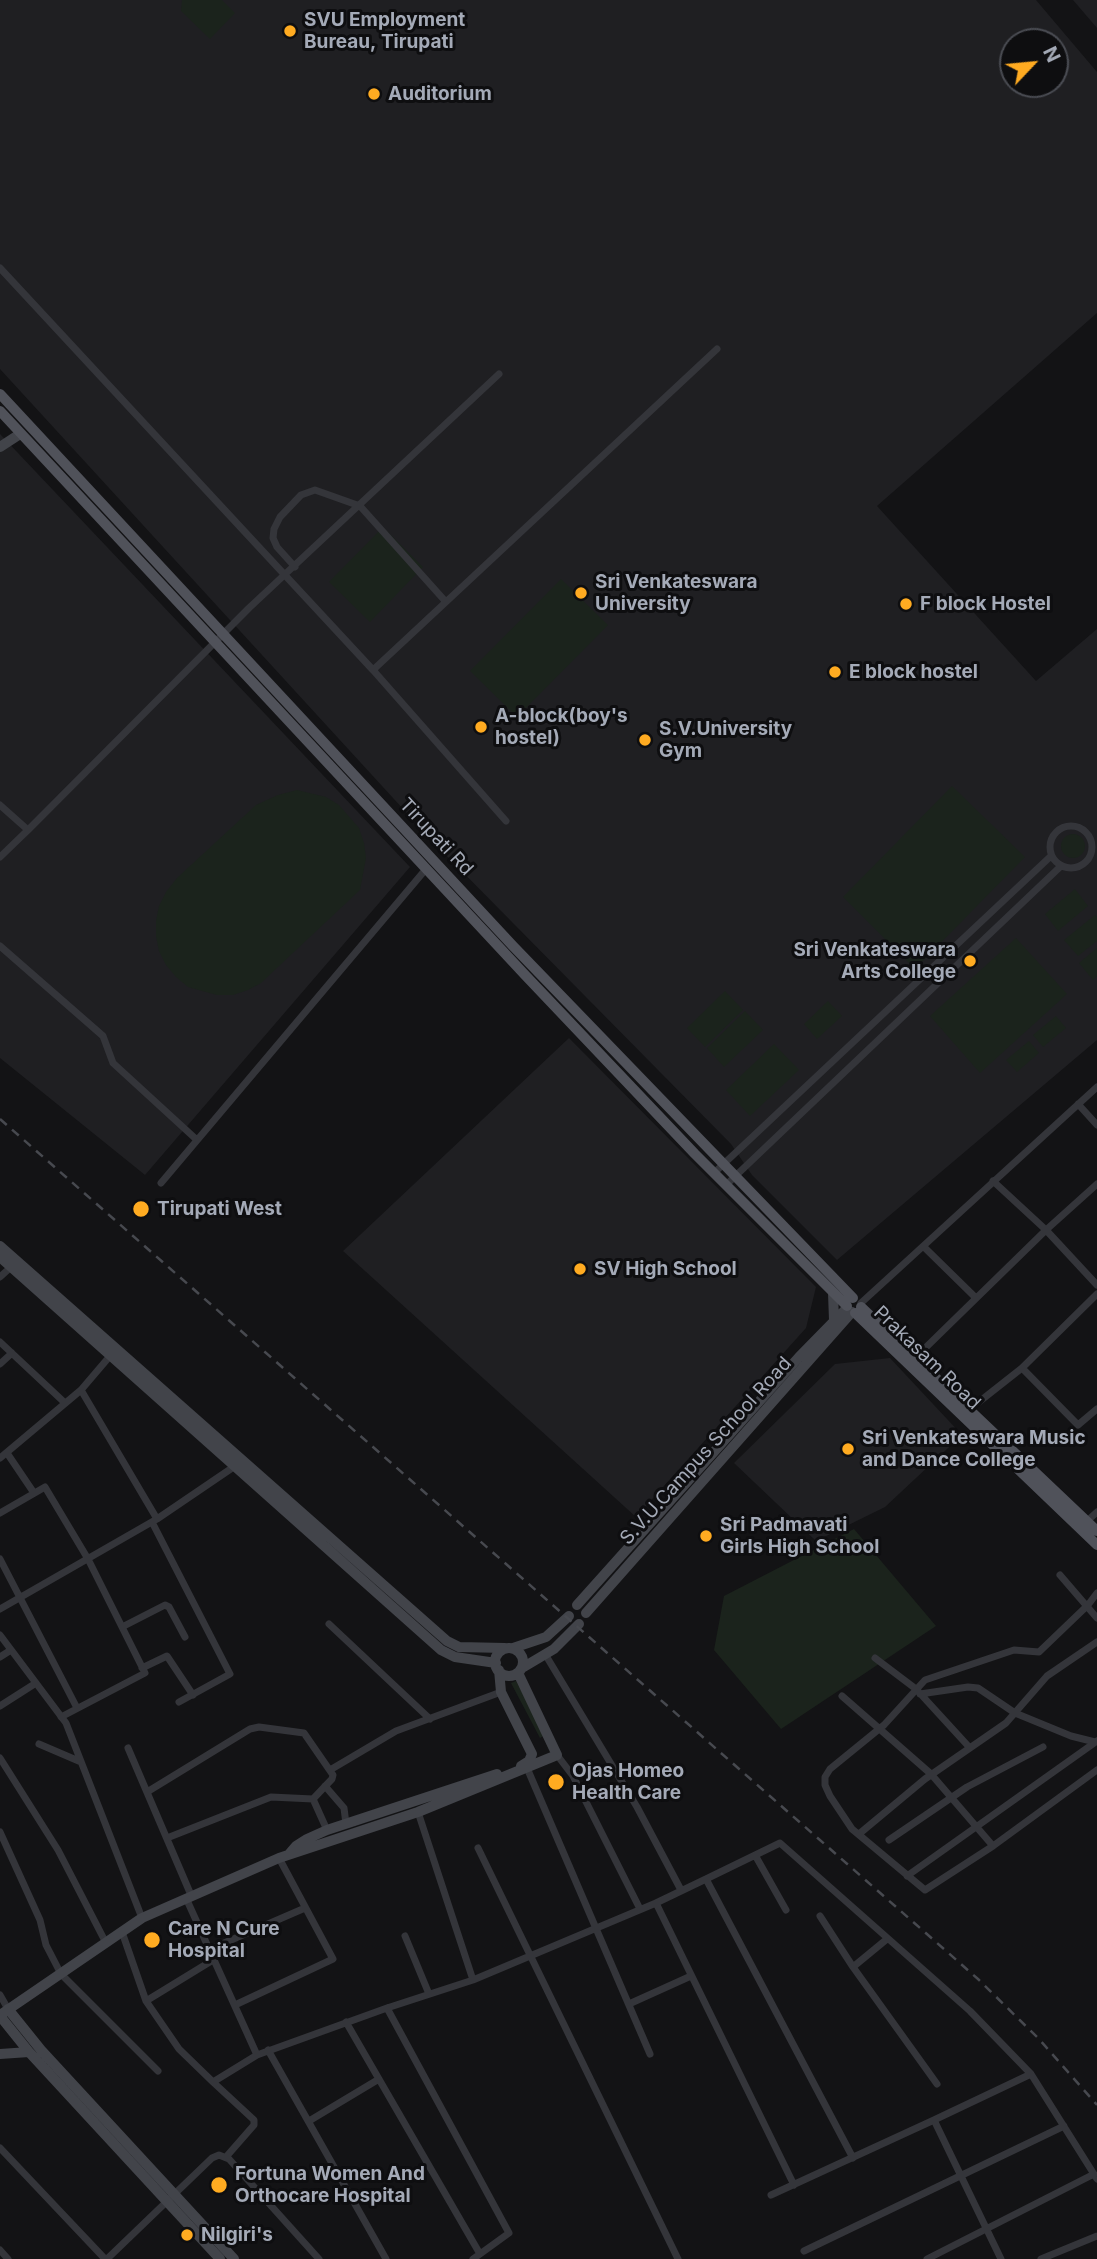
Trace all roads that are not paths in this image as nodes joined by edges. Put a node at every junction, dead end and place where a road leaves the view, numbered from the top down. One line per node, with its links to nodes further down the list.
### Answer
1 (0, 268): 10 (street)
2 (717, 349): 11 (street)
3 (499, 374): 8 (street)
4 (0, 394): 6 (main road, Tirupati Rd)
5 (0, 411): 6 (main road, Tirupati Rd)
6 (25, 430): 7 (street); 12 (main road, Tirupati Rd)
7 (0, 447)
8 (360, 506): 9 (street); 9 (street); 11 (street)
9 (295, 567): 10 (street)
10 (285, 576): 12 (street); 13 (street)
11 (446, 602): 13 (street)
12 (219, 637): 16 (street); 20 (main road, Tirupati Rd); 22 (main road, Tirupati Rd)
13 (373, 670): 15 (street)
14 (0, 805): 16 (street)
15 (506, 821)
16 (28, 830): 18 (street)
17 (1051, 856): 19 (street); 19 (street); 27 (street)
18 (0, 857)
19 (1061, 866): 28 (street)
20 (426, 869): 22 (main road, Tirupati Rd); 26 (street)
21 (0, 946): 26 (street)
22 (512, 954): 27 (main road, Tirupati Rd)
23 (1097, 1087): 24 (street)
24 (1078, 1104): 25 (street); 29 (street)
25 (1097, 1125)
26 (197, 1140): 30 (street)
27 (718, 1169): 28 (main road, Tirupati Rd)
28 (730, 1181): 39 (main road, Tirupati Rd); 42 (main road, Tirupati Rd)
29 (993, 1181): 32 (street); 34 (street)
30 (161, 1183)
31 (1097, 1184): 32 (street)
32 (1046, 1230): 38 (street); 41 (street)
33 (0, 1246): 81 (street)
34 (924, 1247): 41 (street); 42 (street)
35 (0, 1257): 36 (street)
36 (11, 1267): 37 (street); 46 (street)
37 (0, 1277)
38 (1097, 1285)
39 (833, 1293): 42 (main road, Tirupati Rd); 43 (street)
40 (1097, 1294): 49 (street)
41 (976, 1298): 47 (street)
42 (854, 1307): 43 (street, S.V.U.Campus School Road); 47 (main road, Prakasam Road); 63 (main road, Prakasam Road); 72 (street, S.V.U.Campus School Road)
43 (834, 1321): 69 (street, S.V.U.Campus School Road)
44 (0, 1342): 45 (street)
45 (12, 1353): 48 (street); 51 (street)
46 (110, 1356): 50 (street); 56 (street)
47 (915, 1357): 52 (main road, Prakasam Road)
48 (0, 1364)
49 (1022, 1368): 52 (street); 53 (street)
50 (81, 1390): 51 (street); 60 (street)
51 (65, 1403): 54 (street)
52 (970, 1409): 61 (main road, Prakasam Road)
53 (1097, 1409)
54 (7, 1452): 55 (street); 57 (street)
55 (0, 1458)
56 (235, 1466): 60 (street); 86 (street)
57 (34, 1493): 59 (street); 65 (street)
58 (1097, 1512): 61 (street)
59 (0, 1513)
60 (155, 1520): 65 (street); 92 (street)
61 (1087, 1521): 62 (main road, Prakasam Road)
62 (1097, 1531)
63 (1097, 1545)
64 (0, 1559): 68 (street)
65 (88, 1559): 68 (street); 77 (street)
66 (1060, 1576): 70 (street)
67 (1097, 1594): 70 (street)
68 (19, 1598): 71 (street); 96 (street)
69 (577, 1605)
70 (1088, 1605): 74 (street); 90 (street)
71 (0, 1609)
72 (586, 1613)
73 (569, 1616): 81 (street)
74 (1097, 1618)
75 (329, 1623): 99 (street)
76 (579, 1624): 83 (street)
77 (122, 1627): 79 (street); 87 (street)
78 (0, 1635): 82 (street)
79 (185, 1637)
80 (1097, 1643): 97 (street)
81 (509, 1648): 86 (street); 88 (street)
82 (11, 1650): 84 (street); 89 (street)
83 (545, 1654): 88 (street); 132 (street)
84 (0, 1657)
85 (875, 1658): 90 (street)
86 (497, 1667): 88 (street); 91 (street)
87 (142, 1668): 92 (street); 96 (street)
88 (520, 1670): 106 (street)
89 (36, 1683): 95 (street); 98 (street)
90 (918, 1691): 97 (street); 100 (street); 105 (street)
91 (501, 1692): 99 (street); 118 (street)
92 (193, 1695): 94 (street)
93 (842, 1696): 100 (street)
94 (179, 1702)
95 (0, 1706)
96 (78, 1708): 98 (street)
97 (1015, 1713): 101 (street); 105 (street)
98 (61, 1717): 108 (street)
99 (430, 1719): 110 (street)
100 (879, 1729): 112 (street); 122 (street)
101 (1096, 1741): 119 (street)
102 (39, 1744): 108 (street)
103 (1043, 1747): 115 (street)
104 (128, 1748): 114 (street)
105 (970, 1748): 112 (street)
106 (557, 1755): 109 (street); 136 (street)
107 (0, 1758): 144 (street)
108 (81, 1762): 139 (street)
109 (527, 1768): 117 (street); 140 (street)
110 (330, 1770): 113 (street); 114 (street)
111 (1097, 1770): 125 (street)
112 (931, 1774): 115 (street); 122 (street)
113 (325, 1786): 116 (street); 118 (street)
114 (147, 1792): 123 (street)
115 (952, 1797): 119 (street); 124 (street)
116 (313, 1799): 120 (street); 123 (street)
117 (418, 1812): 127 (street); 151 (street)
118 (346, 1824): 120 (street)
119 (976, 1825): 125 (street); 130 (street)
120 (327, 1830): 127 (street)
121 (0, 1832): 149 (street)
122 (859, 1834): 130 (street)
123 (167, 1838): 133 (street)
124 (889, 1840)
125 (993, 1846): 130 (street)
126 (478, 1848): 146 (street)
127 (290, 1853): 129 (street)
128 (755, 1855): 131 (street); 137 (street); 143 (street)
129 (279, 1858): 133 (street); 135 (street)
130 (907, 1876)
131 (706, 1879): 132 (street); 175 (street)
132 (681, 1890): 134 (street)
133 (189, 1896): 139 (street); 145 (street)
134 (656, 1903): 136 (street); 150 (street)
135 (305, 1909): 145 (street); 156 (street)
136 (640, 1909): 140 (street)
137 (786, 1910)
138 (820, 1916): 148 (street)
139 (142, 1918): 141 (street)
140 (597, 1928): 146 (street); 155 (street)
141 (122, 1932): 144 (street); 154 (street)
142 (405, 1937): 152 (street)
143 (887, 1939): 148 (street); 166 (street)
144 (106, 1942): 149 (street)
145 (208, 1950): 147 (street)
146 (531, 1956): 151 (street); 192 (street)
147 (213, 1960): 154 (street); 156 (street)
148 (853, 1967): 169 (street)
149 (61, 1974): 158 (street); 165 (street)
150 (691, 1976): 155 (street); 178 (street)
151 (472, 1980): 152 (street)
152 (429, 1994): 157 (street)
153 (0, 1995): 158 (street)
154 (146, 2000): 168 (street)
155 (629, 2004): 163 (street)
156 (235, 2006): 164 (street)
157 (387, 2008): 159 (street); 185 (street)
158 (3, 2013): 161 (street); 180 (street)
159 (345, 2022): 160 (street); 167 (street)
160 (268, 2050): 164 (street); 171 (street)
161 (29, 2052): 162 (street); 180 (street)
162 (0, 2054)
163 (650, 2054)
164 (257, 2055): 168 (street)
165 (158, 2071)
166 (1031, 2074): 170 (street); 172 (street)
167 (379, 2079): 171 (street); 185 (street)
168 (213, 2082): 174 (street)
169 (937, 2084)
170 (934, 2120): 175 (street); 176 (street)
171 (309, 2121): 191 (street)
172 (1064, 2126): 176 (street); 177 (street)
173 (0, 2148): 187 (street)
174 (226, 2157): 180 (street); 190 (street)
175 (853, 2158): 178 (street)
176 (962, 2174): 181 (street); 184 (street)
177 (1096, 2176): 181 (street)
178 (794, 2185): 179 (street)
179 (771, 2195)
180 (171, 2198): 187 (street); 188 (street); 189 (street)
181 (987, 2230): 193 (street); 194 (street)
182 (1097, 2236): 195 (street)
183 (0, 2250): 186 (street)
184 (804, 2251)
185 (477, 2256)
186 (8, 2259)
187 (106, 2259)
188 (220, 2259)
189 (234, 2259)
190 (319, 2259)
191 (386, 2259)
192 (678, 2259)
193 (927, 2259)
194 (1001, 2259)
195 (1041, 2259)

